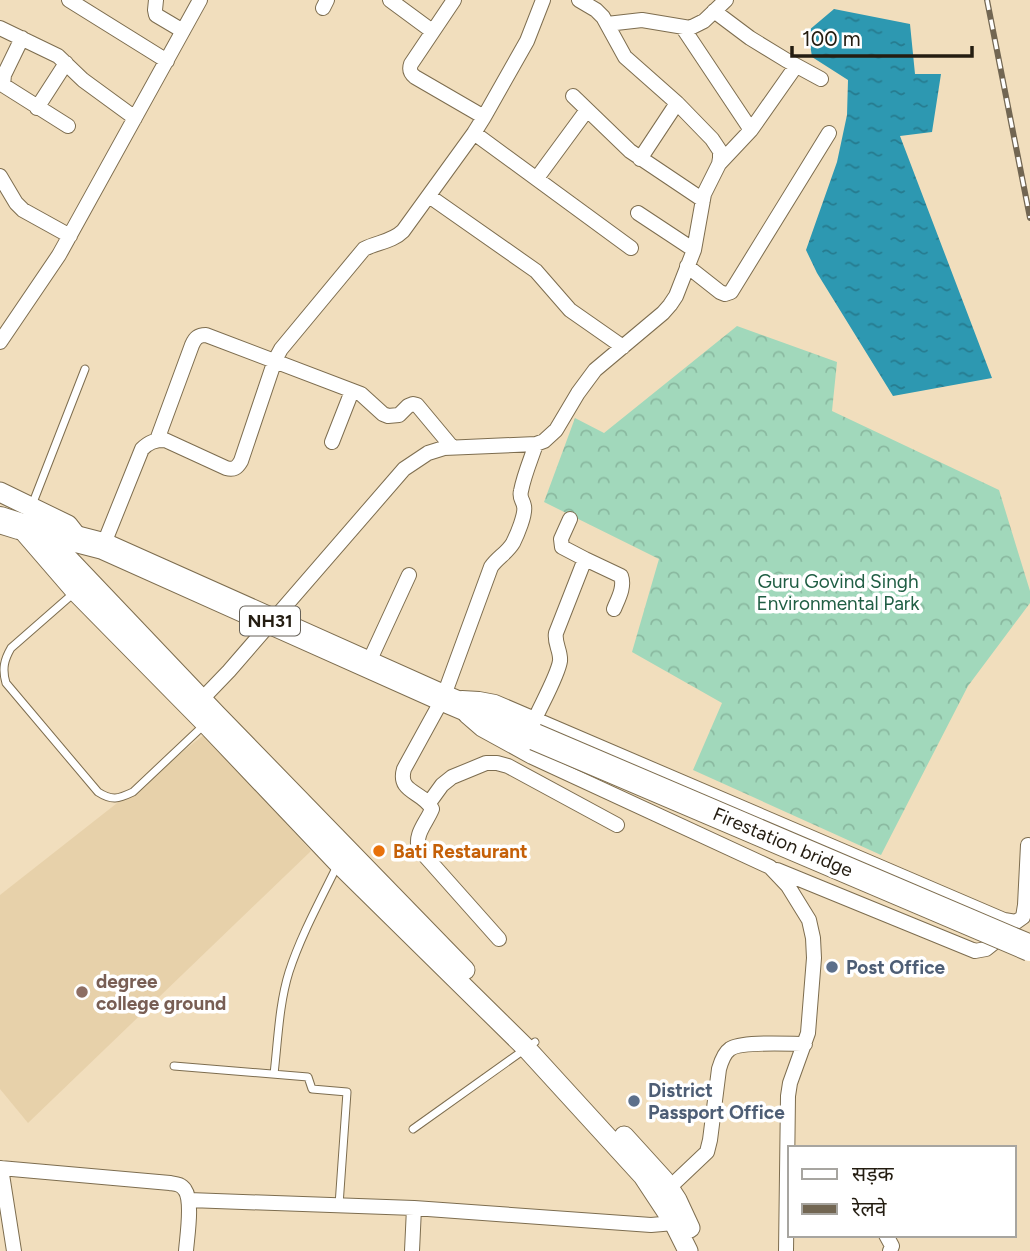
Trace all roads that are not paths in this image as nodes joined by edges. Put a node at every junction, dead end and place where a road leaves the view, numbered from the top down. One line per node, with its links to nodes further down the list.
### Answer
1 (69, 0): 16 (street)
2 (156, 0): 14 (street)
3 (200, 0): 14 (street)
4 (390, 0): 13 (street)
5 (543, 0): 24 (street)
6 (579, 0): 10 (street)
7 (726, 0): 9 (street)
8 (452, 1): 13 (street)
9 (714, 11): 12 (street); 18 (street)
10 (607, 24): 12 (street); 21 (street)
11 (0, 28): 15 (street)
12 (683, 28): 27 (street)
13 (432, 30): 24 (street)
14 (183, 31): 16 (street)
15 (22, 38): 17 (street); 22 (street)
16 (167, 61): 25 (street)
17 (66, 63): 22 (street); 25 (street)
18 (796, 66): 19 (street); 27 (street)
19 (821, 79)
20 (573, 96): 23 (street)
21 (677, 103): 30 (street); 31 (street)
22 (37, 108): 26 (street)
23 (587, 110): 30 (street); 33 (street)
24 (484, 117): 28 (street)
25 (135, 118): 37 (street)
26 (68, 126)
27 (751, 130): 31 (street)
28 (474, 133): 33 (street); 34 (street)
29 (829, 133): 40 (street)
30 (640, 159): 35 (street)
31 (719, 164): 35 (street)
32 (0, 176): 37 (street)
33 (537, 178): 38 (street)
34 (429, 196): 42 (street); 43 (street)
35 (703, 200): 39 (street)
36 (638, 213): 39 (street)
37 (70, 236): 41 (street)
38 (631, 248)
39 (694, 250): 40 (street)
40 (687, 267): 42 (street)
41 (0, 342)
42 (623, 347): 48 (street)
43 (275, 360): 45 (street); 46 (street); 46 (street)
44 (85, 369): 52 (lane)
45 (352, 391): 47 (street); 49 (street)
46 (157, 440): 53 (street)
47 (332, 442)
48 (536, 444): 49 (street); 61 (street)
49 (453, 447): 58 (street)
50 (0, 492): 52 (street)
51 (570, 519): 54 (street)
52 (23, 521): 53 (highway, NH31); 56 (street); 60 (street)
53 (91, 543): 58 (highway, NH31)
54 (585, 559): 57 (street); 63 (street)
55 (409, 576): 59 (street)
56 (76, 592): 62 (street); 62 (lane)
57 (614, 609)
58 (271, 622): 59 (highway, NH31); 60 (street)
59 (369, 664): 61 (highway, NH31)
60 (202, 698): 62 (street)
61 (443, 698): 63 (highway, NH31); 64 (street); 68 (street)
62 (211, 719): 67 (street)
63 (535, 728): 69 (street); 71 (highway, Firestation bridge / NH31, bridge)
64 (429, 803): 65 (street); 70 (street)
65 (617, 825)
66 (1028, 845): 69 (street)
67 (342, 855): 73 (street); 75 (lane)
68 (770, 867): 69 (street); 72 (street)
69 (997, 917)
70 (499, 939)
71 (1030, 948)
72 (805, 1044): 77 (street); 79 (street)
73 (531, 1046): 76 (lane); 79 (street); 83 (street)
74 (174, 1066): 75 (lane)
75 (274, 1074): 81 (lane)
76 (413, 1129)
77 (788, 1146)
78 (1, 1168): 80 (street); 85 (street)
79 (669, 1188): 89 (street)
80 (189, 1200): 81 (street); 86 (street)
81 (339, 1205): 82 (street)
82 (414, 1208): 83 (street); 87 (street)
83 (674, 1223): 88 (street)
84 (788, 1230): 90 (street)
85 (14, 1251)
86 (186, 1251)
87 (412, 1251)
88 (688, 1251)
89 (701, 1251)
90 (786, 1251)

